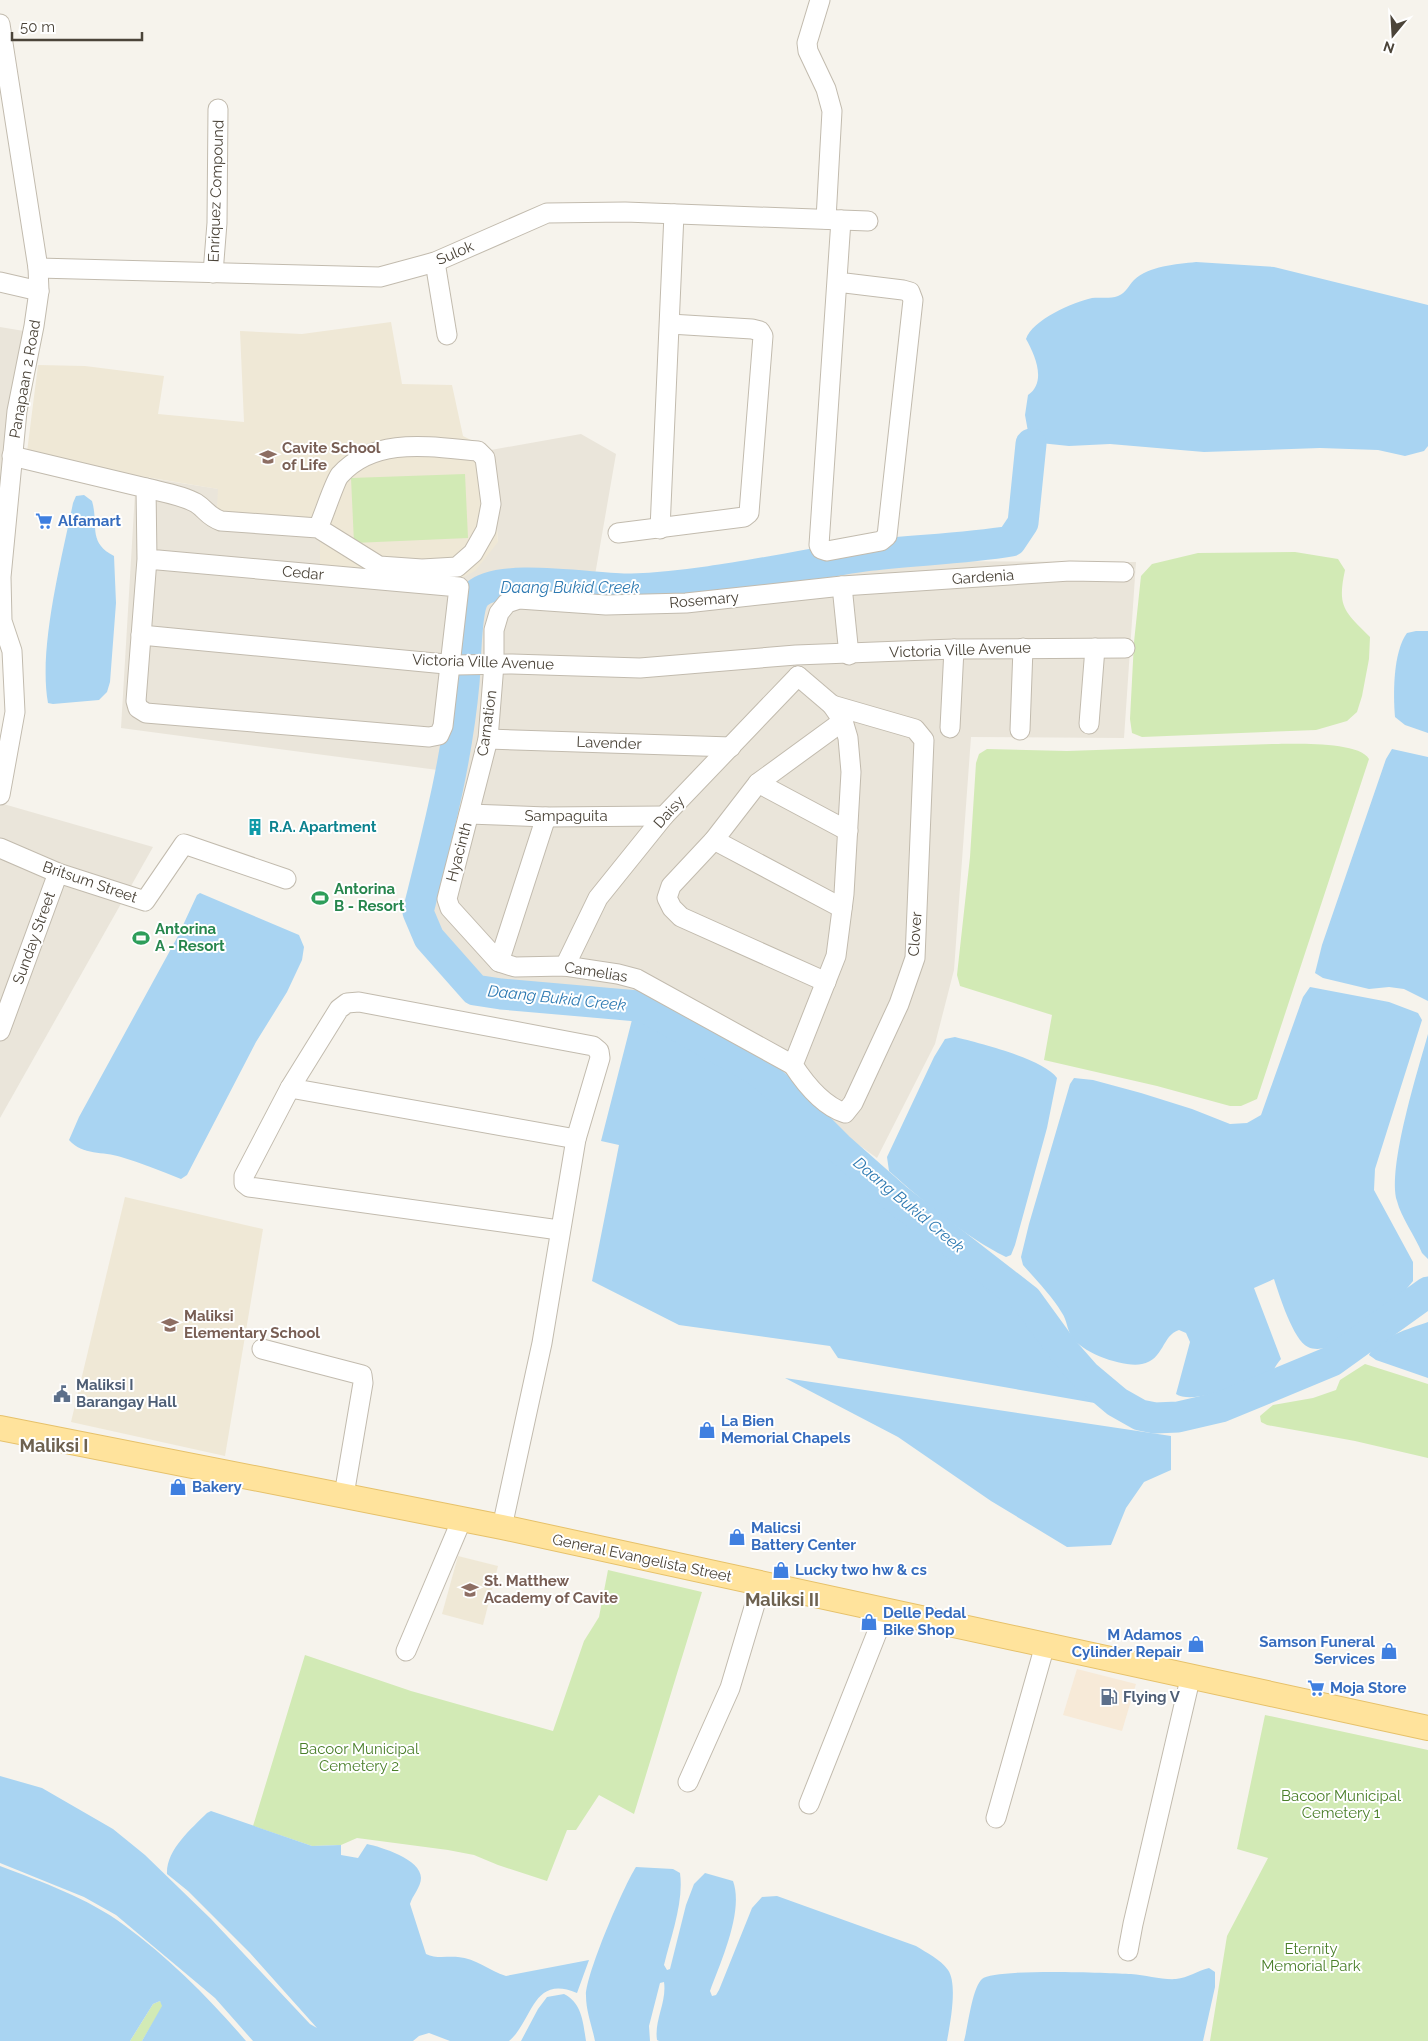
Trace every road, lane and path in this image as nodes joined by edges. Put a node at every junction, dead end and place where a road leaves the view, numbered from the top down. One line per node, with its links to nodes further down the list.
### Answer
1 (820, 0): 5 (street)
2 (0, 24): 8 (street, Panapaan 2 Road)
3 (218, 109): 9 (street, Enriquez Compound)
4 (674, 214): 5 (street, Sulok); 7 (street, Sulok); 13 (street)
5 (833, 220): 6 (street, Sulok); 11 (street)
6 (868, 221)
7 (436, 262): 9 (street, Sulok); 14 (street)
8 (38, 268): 9 (street, Sulok); 12 (street, Panapaan 2 Road)
9 (213, 273)
10 (0, 282): 12 (street)
11 (836, 282): 11 (street)
12 (39, 292): 15 (street, Panapaan 2 Road)
13 (670, 324): 19 (street); 19 (street)
14 (447, 336)
15 (8, 410): 16 (street, Panapaan 2 Road)
16 (12, 456): 17 (street); 43 (street, Panapaan 2 Road)
17 (146, 488): 18 (street); 21 (street)
18 (318, 528): 18 (street)
19 (660, 529): 20 (street)
20 (618, 533)
21 (147, 559): 25 (street); 32 (street, Cedar)
22 (1124, 572): 23 (street, Gardenia)
23 (842, 586): 24 (street, Rosemary); 31 (street)
24 (507, 603): 33 (street, Carnation)
25 (140, 635): 32 (street, Victoria Ville Avenue); 32 (street)
26 (1023, 648): 27 (street, Victoria Ville Avenue); 29 (street, Victoria Ville Avenue); 39 (street)
27 (1095, 648): 28 (street, Victoria Ville Avenue); 37 (street)
28 (1125, 648)
29 (954, 649): 31 (street, Victoria Ville Avenue); 38 (street)
30 (796, 655): 31 (street, Victoria Ville Avenue); 33 (street, Victoria Ville Avenue); 34 (street)
31 (849, 655)
32 (453, 664): 33 (street, Victoria Ville Avenue)
33 (491, 665): 40 (street, Carnation)
34 (798, 676): 35 (street); 41 (street, Daisy)
35 (832, 705): 36 (street); 57 (street, Clover)
36 (843, 721): 42 (street); 47 (street)
37 (1089, 724)
38 (950, 728)
39 (1020, 730)
40 (488, 739): 41 (street, Lavender); 44 (street, Carnation)
41 (730, 747): 45 (street, Daisy)
42 (758, 783): 47 (street); 48 (street)
43 (0, 795)
44 (469, 814): 46 (street, Sampaguita); 53 (street, Hyacinth)
45 (664, 816): 46 (street, Sampaguita); 54 (street, Daisy)
46 (546, 818): 53 (street)
47 (848, 831): 52 (street)
48 (714, 840): 52 (street); 55 (street)
49 (0, 848): 50 (street, Britsum Street)
50 (58, 873): 51 (street, Britsum Street); 56 (street, Sunday Street)
51 (286, 879)
52 (842, 908): 55 (street)
53 (499, 962): 54 (street, Camelias)
54 (565, 966): 57 (street, Camelias)
55 (826, 982): 57 (street)
56 (0, 1031)
57 (793, 1065)
58 (290, 1088): 59 (street); 59 (street); 60 (street)
59 (576, 1140): 60 (street)
60 (559, 1230): 65 (street)
61 (262, 1349): 63 (street)
62 (0, 1428): 63 (main road, General Evangelista Street)
63 (344, 1495): 64 (main road, General Evangelista Street)
64 (462, 1519): 65 (main road, General Evangelista Street); 69 (street)
65 (502, 1527): 66 (main road, General Evangelista Street)
66 (761, 1584): 67 (main road, General Evangelista Street); 72 (street)
67 (886, 1610): 68 (main road, General Evangelista Street); 73 (street)
68 (1045, 1645): 70 (main road, General Evangelista Street); 74 (street)
69 (406, 1651)
70 (1191, 1675): 71 (main road, General Evangelista Street); 75 (street)
71 (1428, 1728)
72 (688, 1782)
73 (809, 1804)
74 (996, 1818)
75 (1128, 1951)

